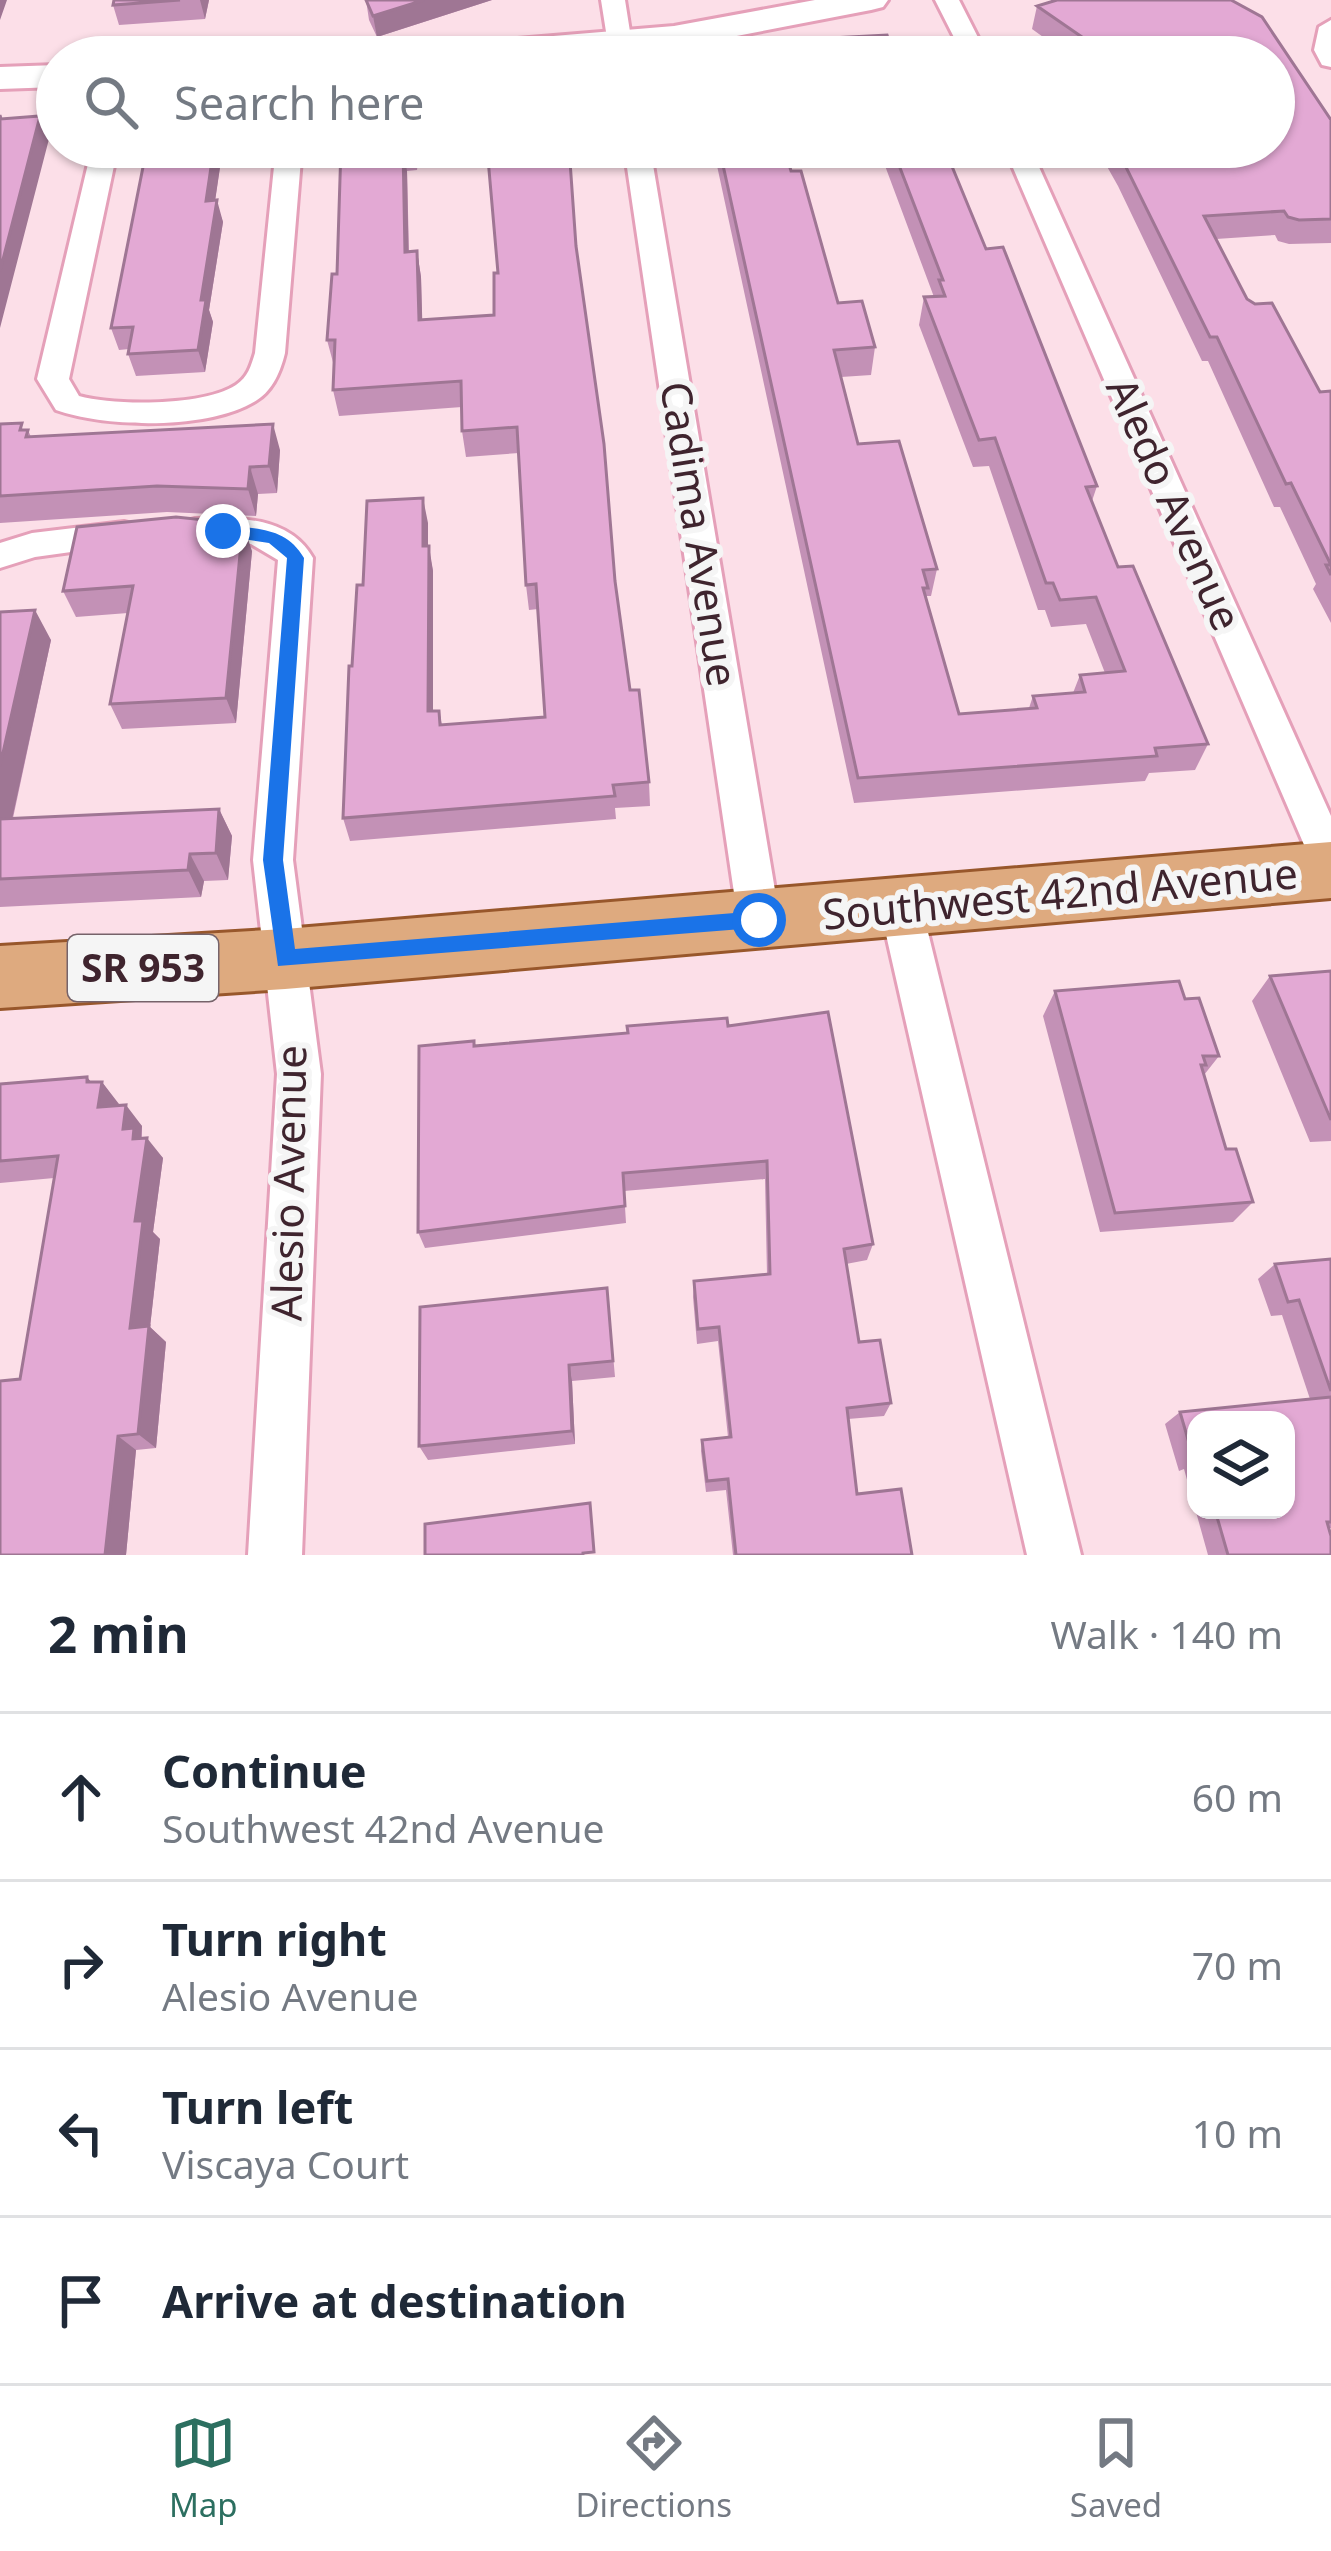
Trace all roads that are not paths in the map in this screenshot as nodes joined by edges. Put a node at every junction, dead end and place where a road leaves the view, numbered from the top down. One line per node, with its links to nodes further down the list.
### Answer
1 (613, 0): 5 (street)
2 (871, 0): 6 (street)
3 (946, 0): 7 (street)
4 (1331, 27): 8 (street)
5 (619, 36)
6 (690, 36)
7 (965, 36)
8 (1331, 61)
9 (36, 77): 10 (street)
10 (0, 79)
11 (100, 168): 12 (street)
12 (287, 168)
13 (640, 168): 19 (street, Cadima Avenue)
14 (1026, 168): 16 (street, Aledo Avenue)
15 (0, 556): 20 (street, Alesio Avenue)
16 (1331, 861)
17 (1331, 870): 18 (main road, Southwest 42nd Avenue / SR 953)
18 (901, 908): 19 (main road, Southwest 42nd Avenue / SR 953); 23 (street)
19 (759, 920): 20 (main road, Southwest 42nd Avenue / SR 953)
20 (285, 959): 21 (main road, Southwest 42nd Avenue / SR 953); 22 (street, Alesio Avenue)
21 (0, 977)
22 (275, 1555)
23 (1054, 1555)

